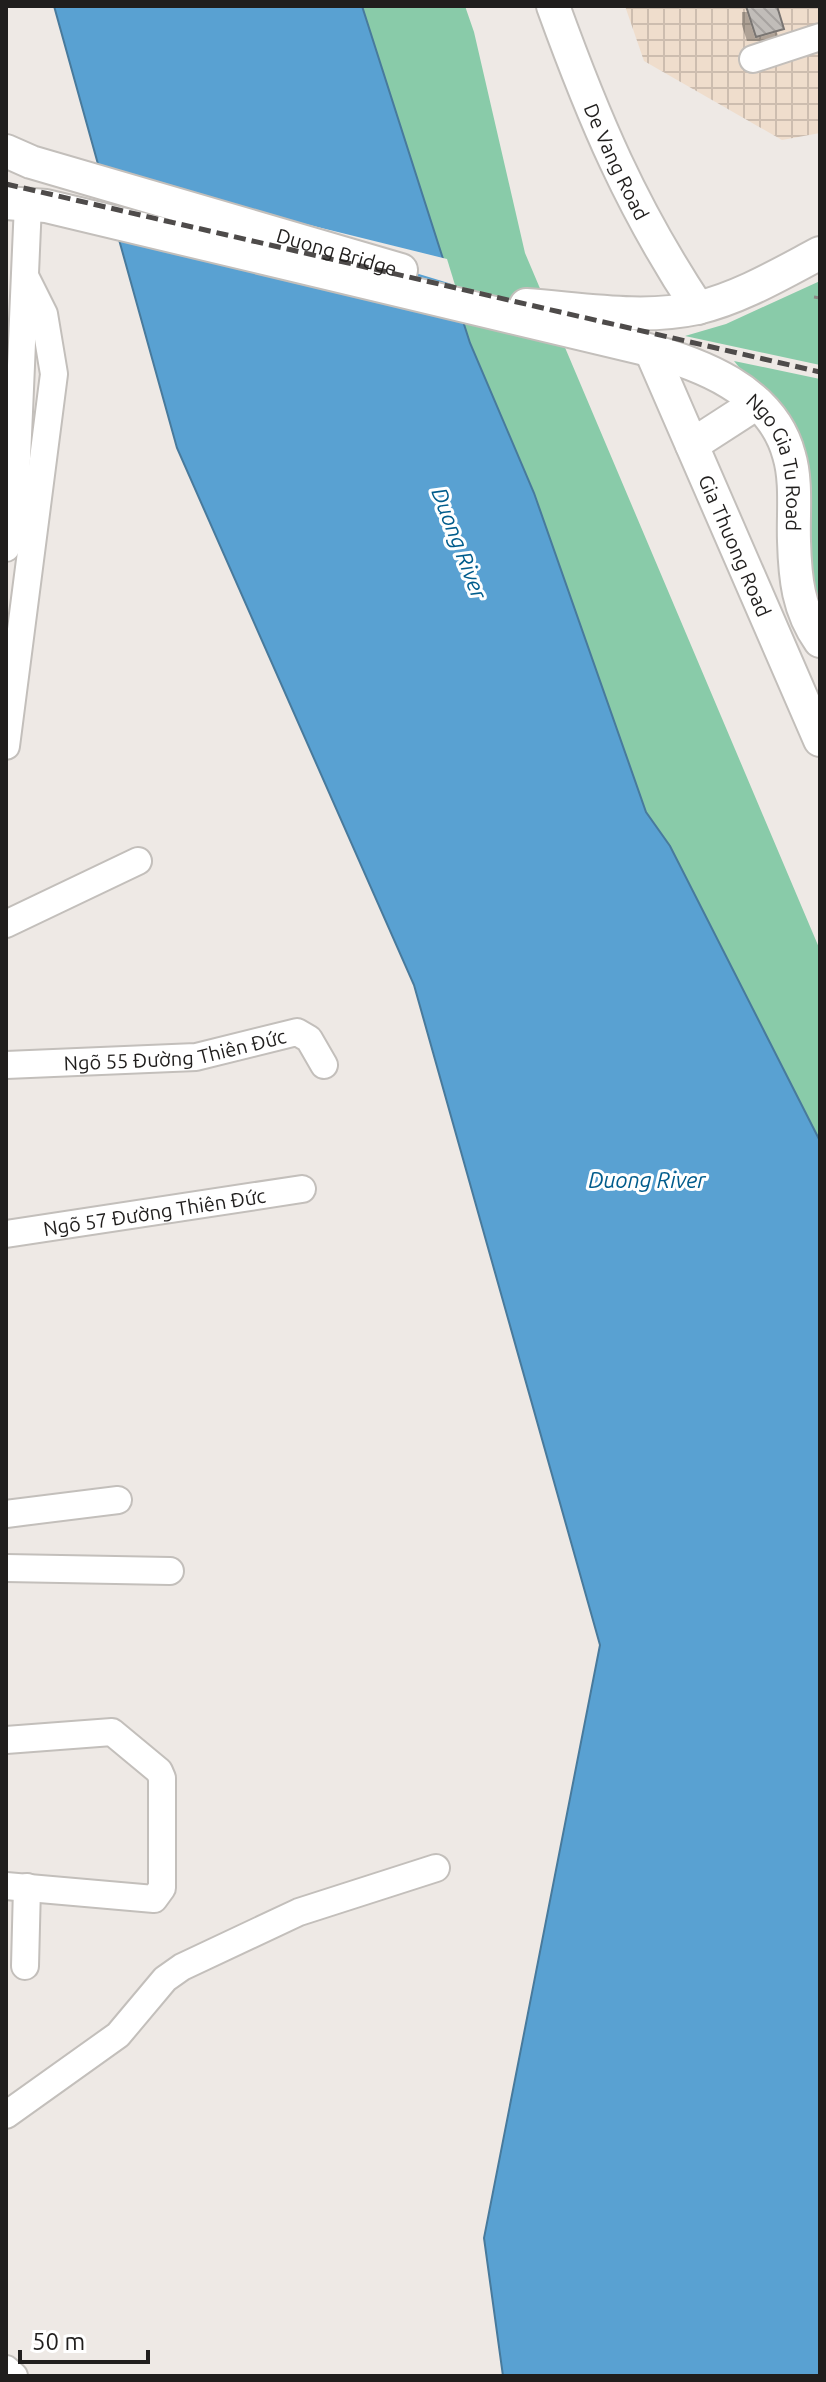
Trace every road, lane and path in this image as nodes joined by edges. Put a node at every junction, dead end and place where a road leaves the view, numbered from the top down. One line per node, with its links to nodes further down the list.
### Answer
1 (553, 6): 10 (main road, De Vang Road)
2 (820, 37): 3 (street)
3 (753, 59)
4 (16, 151): 10 (main road, Duong Bridge)
5 (17, 203): 7 (street); 11 (main road, Duong Bridge)
6 (820, 253): 10 (main road)
7 (25, 276): 14 (street); 17 (street)
8 (814, 297): 9 (path)
9 (820, 298)
10 (698, 308)
11 (649, 350): 12 (main road, Ngo Gia Tu Road); 13 (main road, Gia Thuong Road)
12 (757, 403): 13 (main road); 15 (main road, Ngo Gia Tu Road)
13 (692, 445): 16 (main road, Gia Thuong Road)
14 (6, 548)
15 (820, 641)
16 (820, 740)
17 (6, 746)
18 (138, 861): 19 (street)
19 (6, 924)
20 (6, 1065): 21 (street, Ngõ 55 Đường Thiên Đức)
21 (324, 1065)
22 (302, 1189): 23 (street, Ngõ 57 Đường Thiên Đức)
23 (6, 1234)
24 (118, 1500): 25 (street)
25 (6, 1514)
26 (6, 1568): 27 (street)
27 (170, 1571)
28 (6, 1740): 30 (street)
29 (436, 1868): 32 (street)
30 (16, 1886): 31 (street)
31 (25, 1966)
32 (6, 2115)
33 (6, 2369): 34 (street)
34 (14, 2376)

